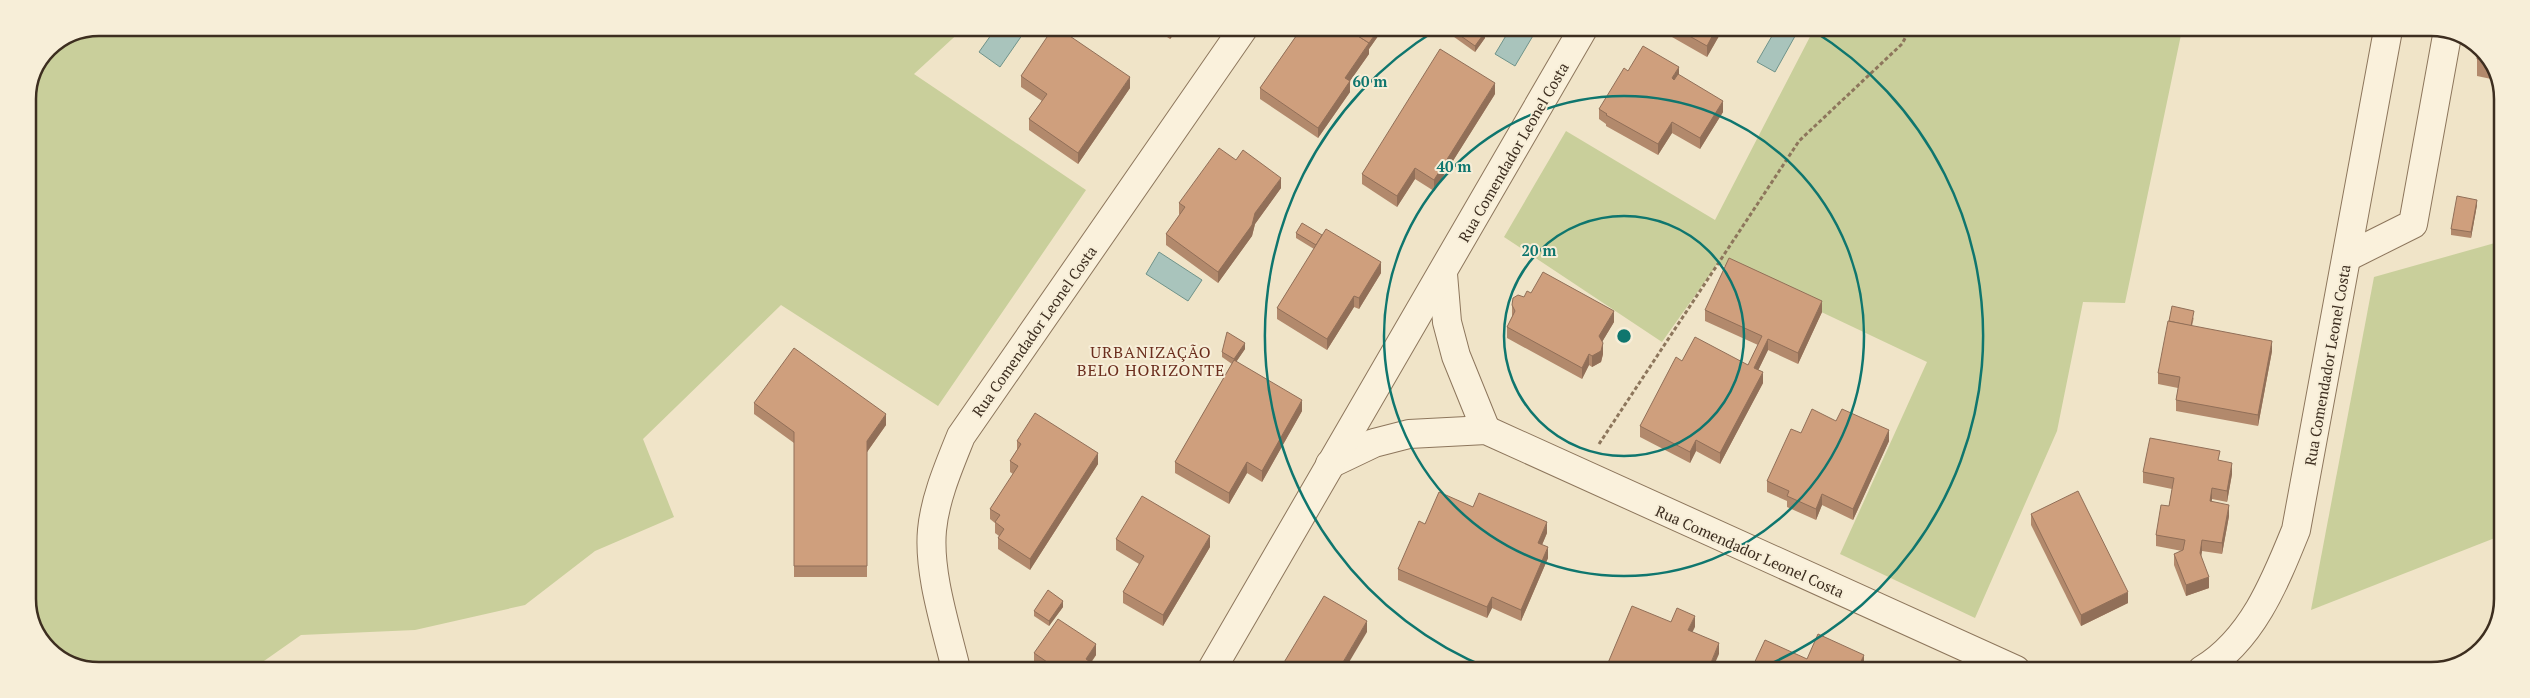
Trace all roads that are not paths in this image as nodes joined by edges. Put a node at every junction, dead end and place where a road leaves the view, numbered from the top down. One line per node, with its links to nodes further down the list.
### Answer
1 (1238, 36): 9 (street, Rua Comendador Leonel Costa)
2 (1579, 36): 6 (street, Rua Comendador Leonel Costa)
3 (2387, 36): 5 (street, Rua Comendador Leonel Costa)
4 (2447, 38): 5 (street)
5 (2347, 257): 12 (street, Rua Comendador Leonel Costa)
6 (1443, 274): 7 (street); 8 (street, Rua Comendador Leonel Costa)
7 (1486, 430): 8 (street, Rua Comendador Leonel Costa); 11 (street, Rua Comendador Leonel Costa)
8 (1330, 464): 10 (street, Rua Comendador Leonel Costa)
9 (954, 662)
10 (1216, 662)
11 (1998, 662)
12 (2215, 662)

